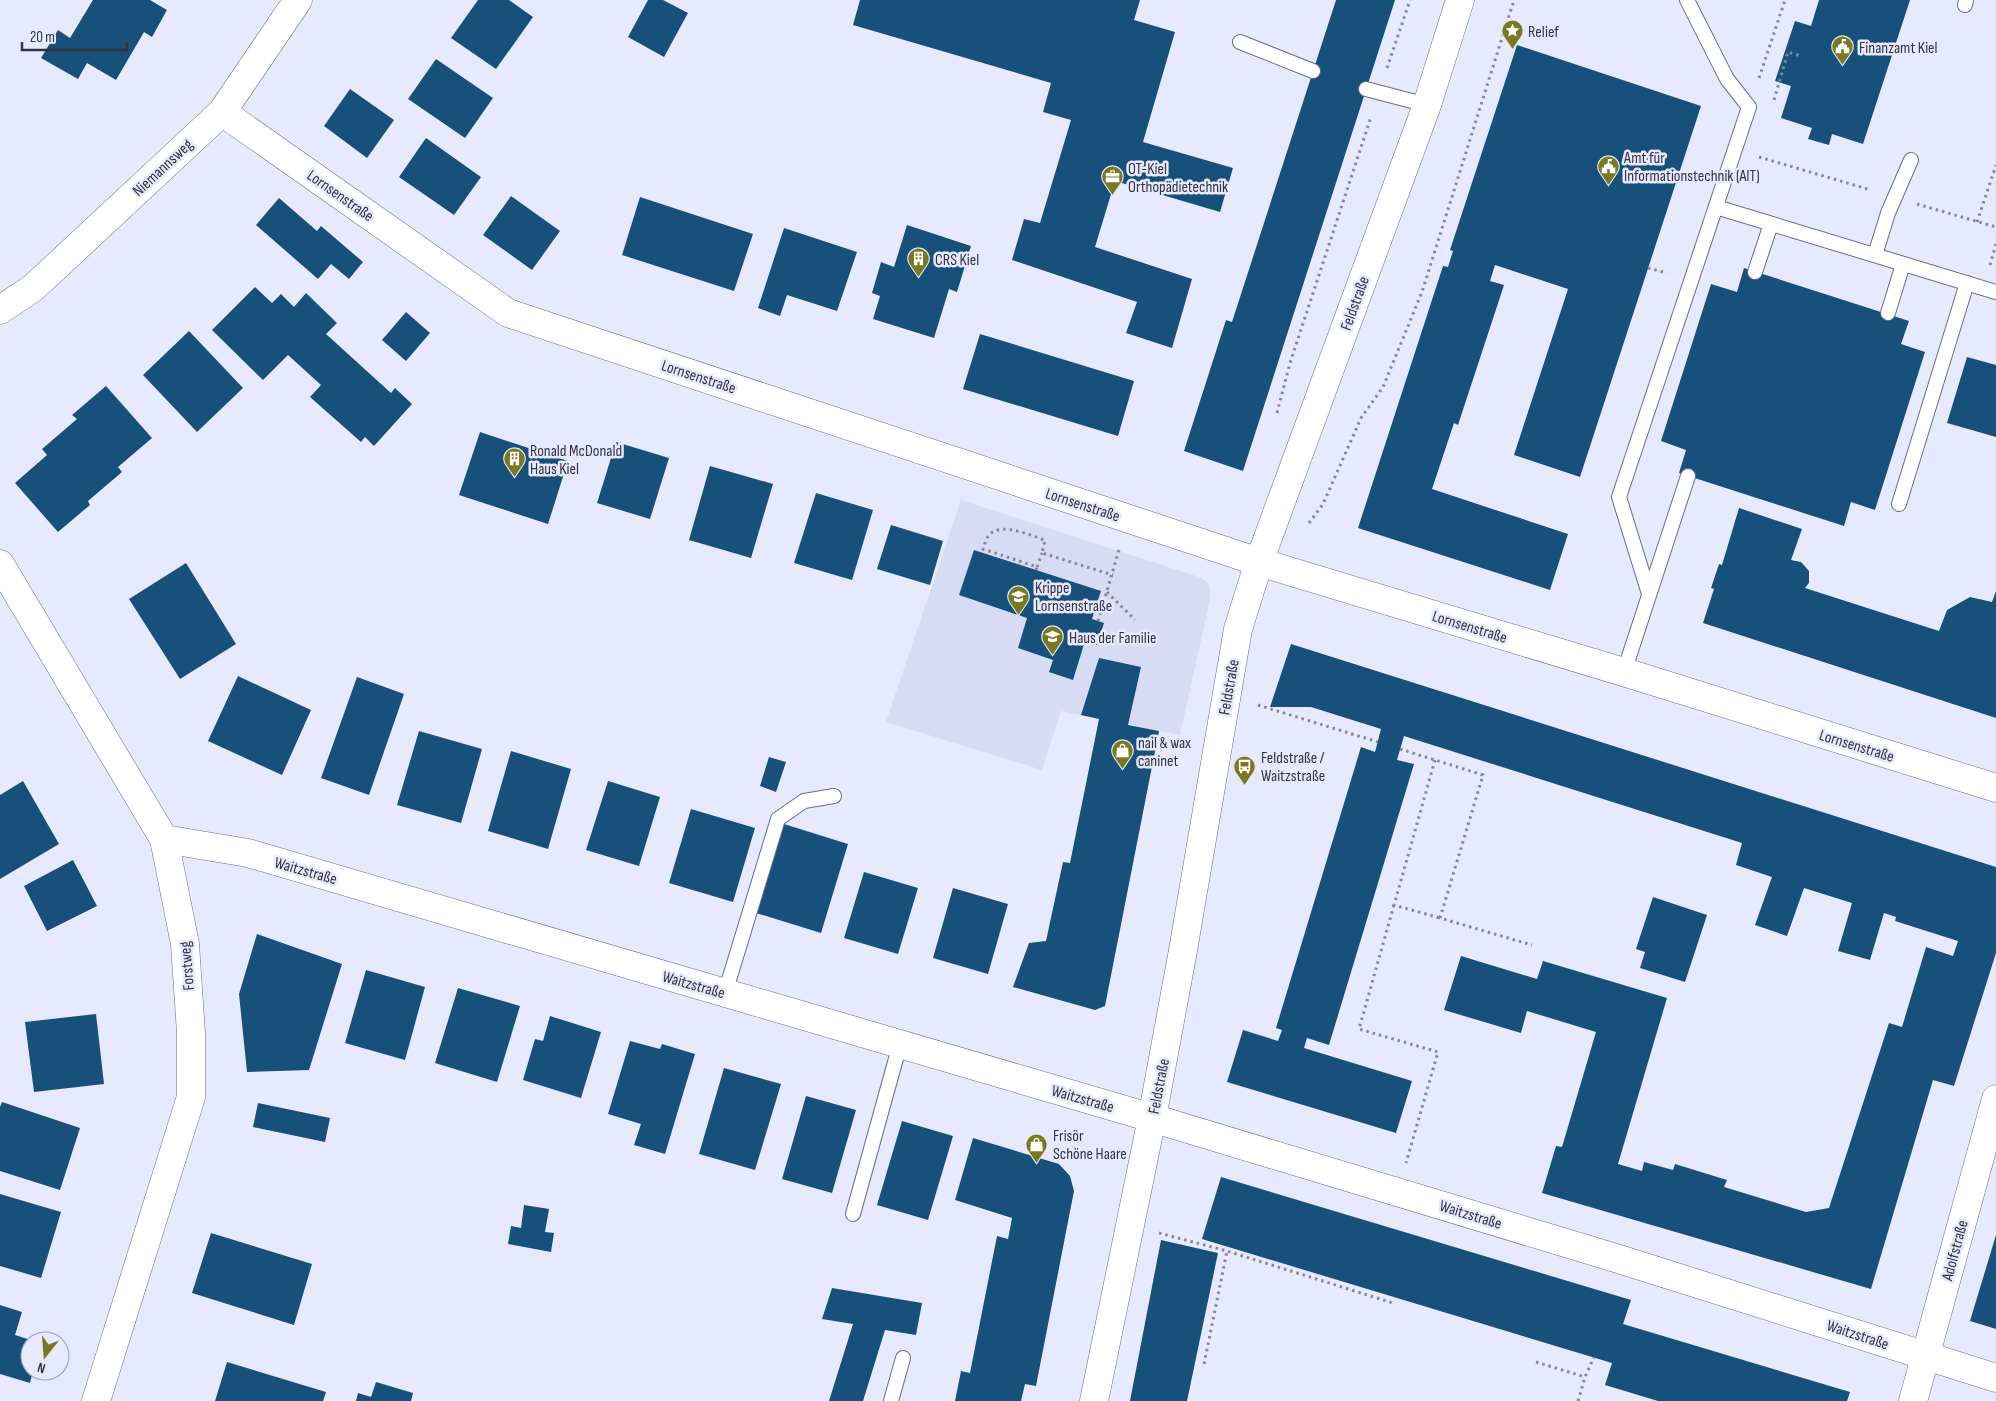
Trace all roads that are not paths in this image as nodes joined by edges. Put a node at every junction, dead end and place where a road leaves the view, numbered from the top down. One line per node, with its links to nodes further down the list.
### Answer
1 (298, 0): 8 (street, Niemannsweg)
2 (1460, 0): 7 (street, Feldstraße)
3 (1687, 0): 10 (lane)
4 (1240, 42): 5 (lane)
5 (1313, 71)
6 (1373, 90): 7 (lane)
7 (1427, 105): 21 (street, Feldstraße)
8 (222, 112): 17 (street, Niemannsweg); 21 (street, Lornsenstraße)
9 (1912, 160): 12 (lane)
10 (1716, 207): 11 (lane); 23 (lane)
11 (1771, 224): 12 (lane); 14 (lane)
12 (1874, 255): 13 (lane)
13 (1904, 264): 15 (lane); 18 (lane)
14 (1755, 272)
15 (1967, 283): 16 (lane); 20 (lane)
16 (1996, 292)
17 (0, 310)
18 (1888, 313)
19 (1688, 476): 23 (lane)
20 (1899, 504)
21 (1259, 562): 24 (street, Lornsenstraße); 31 (street, Feldstraße)
22 (0, 564): 27 (street, Forstweg)
23 (1649, 594): 24 (lane)
24 (1624, 672): 25 (street, Lornsenstraße)
25 (1996, 788)
26 (834, 796): 28 (lane)
27 (164, 839): 28 (street, Waitzstraße); 36 (street, Forstweg)
28 (725, 993): 29 (street, Waitzstraße)
29 (900, 1044): 31 (street, Waitzstraße); 32 (lane)
30 (1996, 1099): 33 (street, Adolfstraße)
31 (1152, 1118): 33 (street, Waitzstraße); 38 (street, Feldstraße)
32 (853, 1214)
33 (1926, 1355): 35 (street, Waitzstraße); 39 (street, Adolfstraße)
34 (903, 1358): 37 (lane)
35 (1996, 1378)
36 (96, 1401)
37 (891, 1401)
38 (1094, 1401)
39 (1913, 1401)

